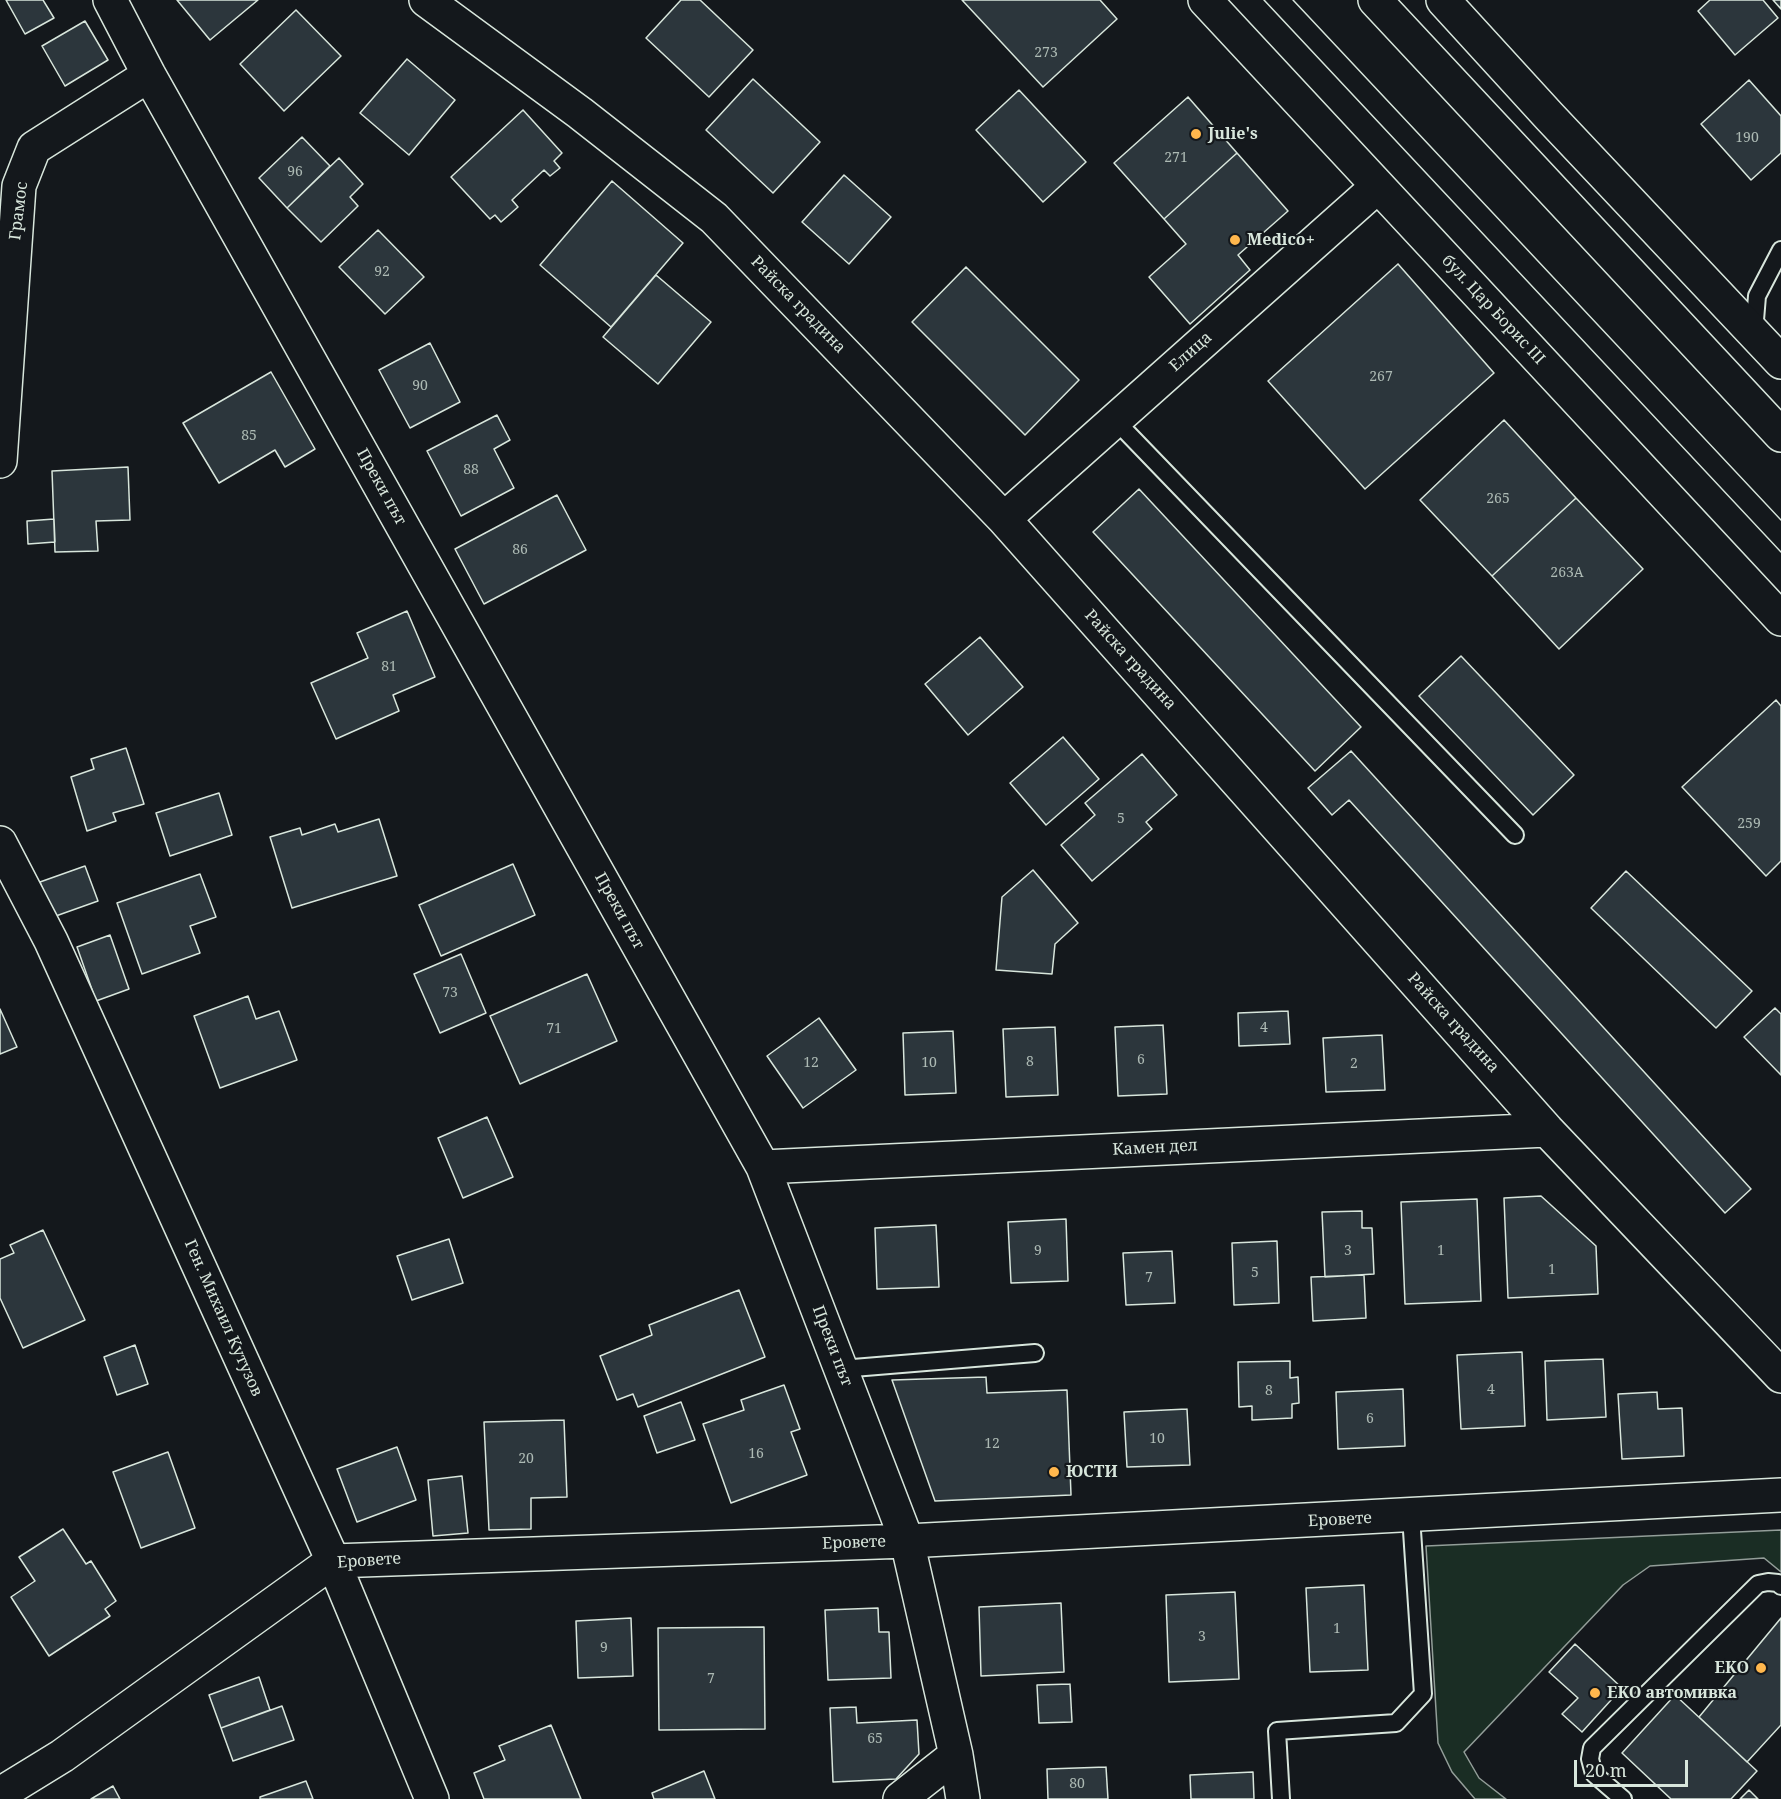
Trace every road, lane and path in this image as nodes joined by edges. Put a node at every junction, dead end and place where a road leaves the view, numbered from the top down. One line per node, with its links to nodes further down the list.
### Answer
1 (110, 0): 6 (street)
2 (426, 0): 14 (street, Райска градина)
3 (1205, 0): 7 (street, бул. Цар Борис III)
4 (1375, 0): 12 (street)
5 (1443, 0): 9 (street)
6 (149, 75): 13 (street, Грамос); 19 (street, Преки път)
7 (1378, 186): 11 (street, Елица); 15 (street, бул. Цар Борис III)
8 (1781, 250): 9 (lane)
9 (1754, 333): 10 (street)
10 (1781, 362)
11 (1115, 420): 14 (street, Елица); 16 (lane)
12 (1781, 435)
13 (0, 461)
14 (1004, 519): 18 (street, Райска градина)
15 (1781, 619)
16 (1515, 835)
17 (0, 843): 26 (street, Ген. Михаил Кутузов)
18 (1547, 1130): 19 (street, Камен дел); 22 (street, Райска градина)
19 (763, 1167): 21 (street, Преки път)
20 (1035, 1353): 21 (lane)
21 (841, 1369): 25 (street, Преки път)
22 (1781, 1376)
23 (1781, 1495): 24 (street, Еровете)
24 (1411, 1516): 25 (street, Еровете); 33 (lane)
25 (908, 1541): 26 (street, Еровете); 28 (street, Преки път)
26 (333, 1561): 29 (street, Еровете); 30 (street, Ген. Михаил Кутузов)
27 (1781, 1586): 34 (lane)
28 (956, 1755): 31 (street); 32 (street, Преки път)
29 (0, 1794)
30 (432, 1799)
31 (900, 1799)
32 (963, 1799)
33 (1281, 1799)
34 (1623, 1799)

